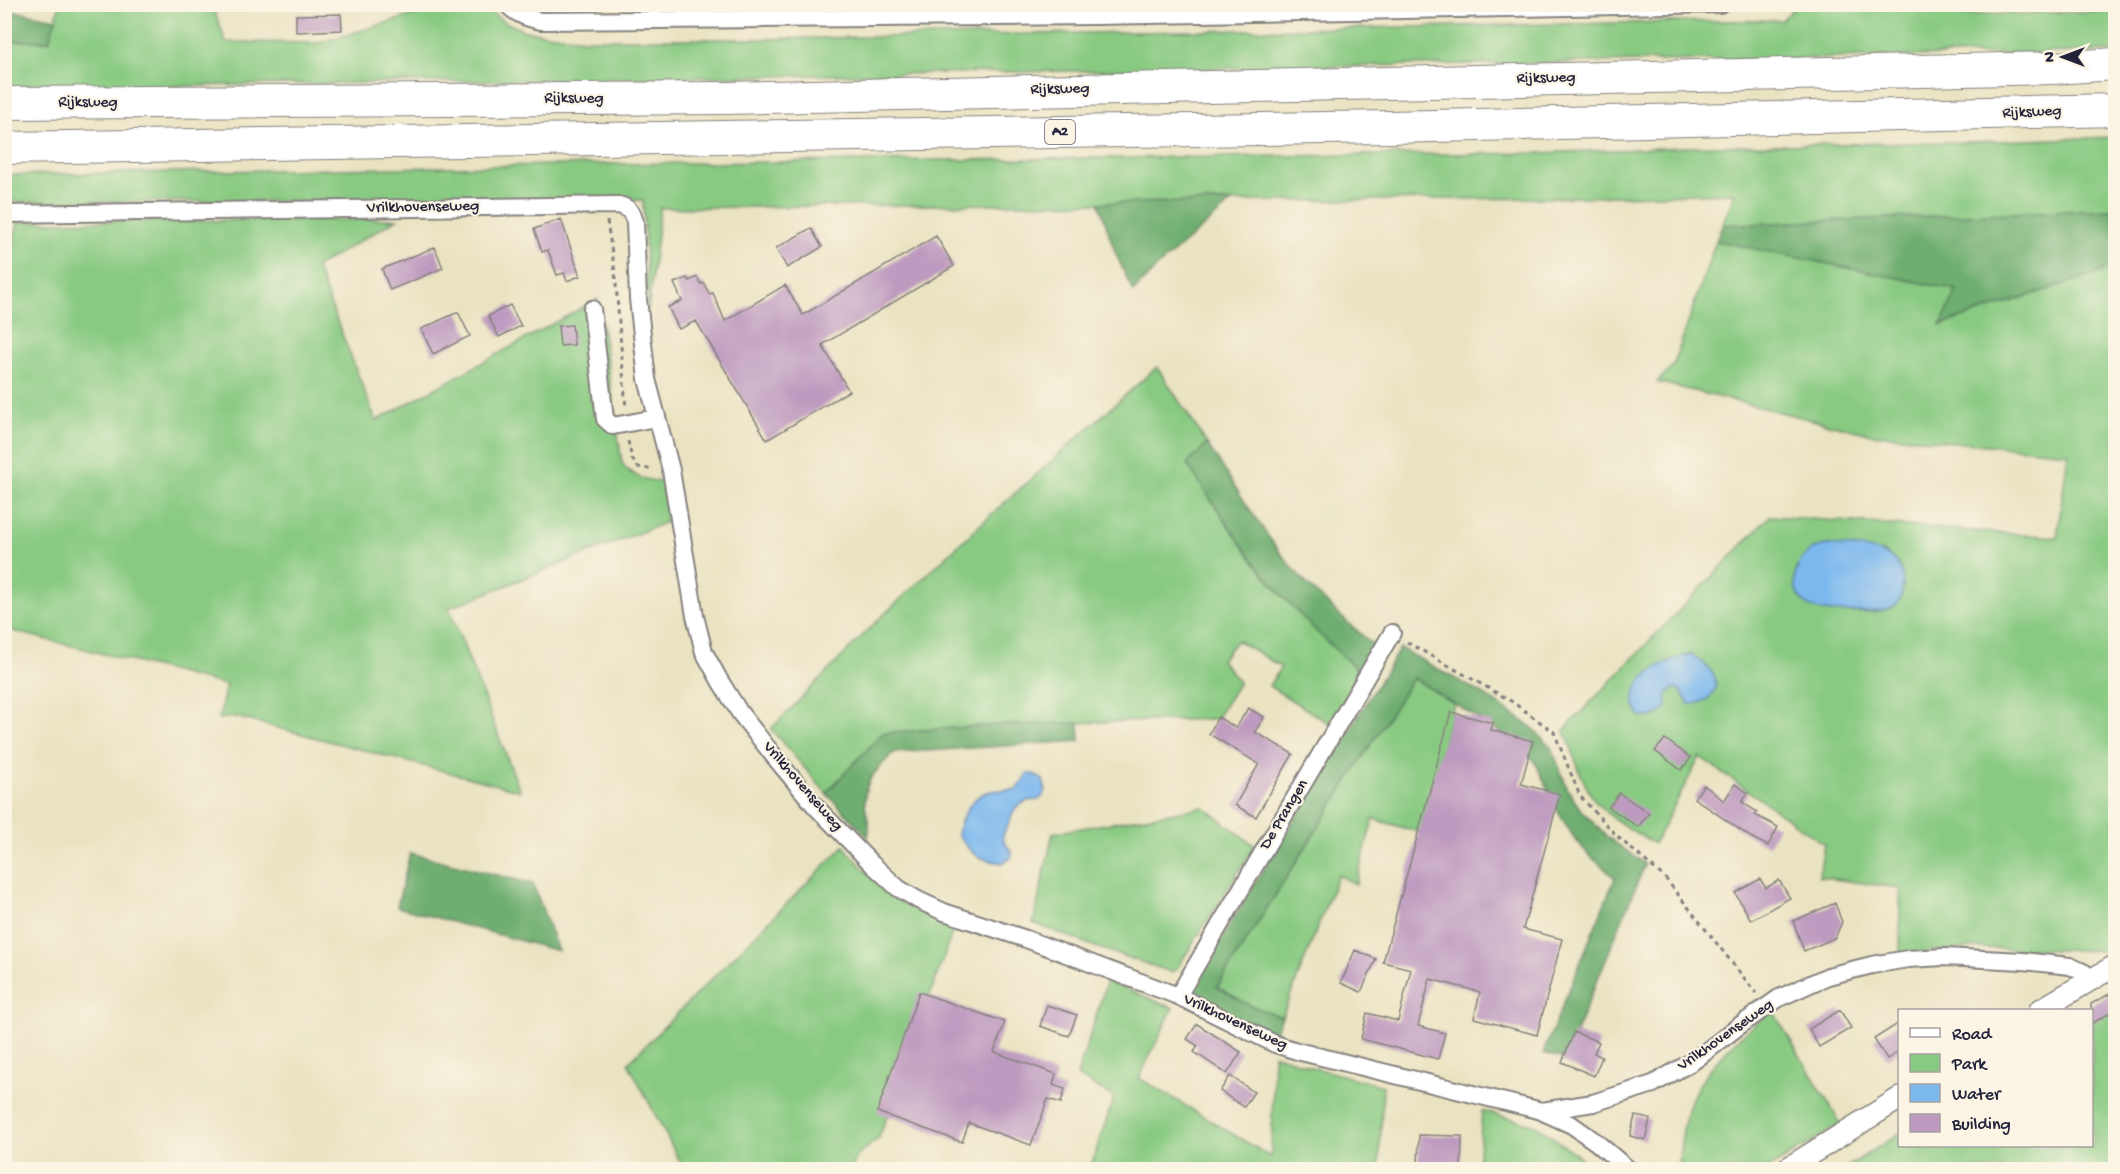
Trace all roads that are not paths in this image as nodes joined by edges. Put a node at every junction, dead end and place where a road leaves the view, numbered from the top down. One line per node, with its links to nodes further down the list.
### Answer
1 (507, 4): 2 (street)
2 (1720, 4)
3 (2115, 64): 4 (highway, Rijksweg)
4 (4, 104)
5 (2115, 110): 6 (highway, Rijksweg / A2)
6 (4, 148)
7 (4, 214): 9 (street, Vrilkhovenseweg)
8 (592, 309): 9 (street)
9 (656, 418): 13 (street, Vrilkhovenseweg)
10 (1392, 633): 13 (street, De Prangen)
11 (2115, 964): 12 (street)
12 (2090, 979): 14 (street); 16 (street, Vrilkhovenseweg)
13 (1178, 996): 16 (street, Vrilkhovenseweg)
14 (2043, 1009)
15 (1898, 1099): 18 (street)
16 (1542, 1111): 17 (street)
17 (1629, 1170)
18 (1785, 1170)

